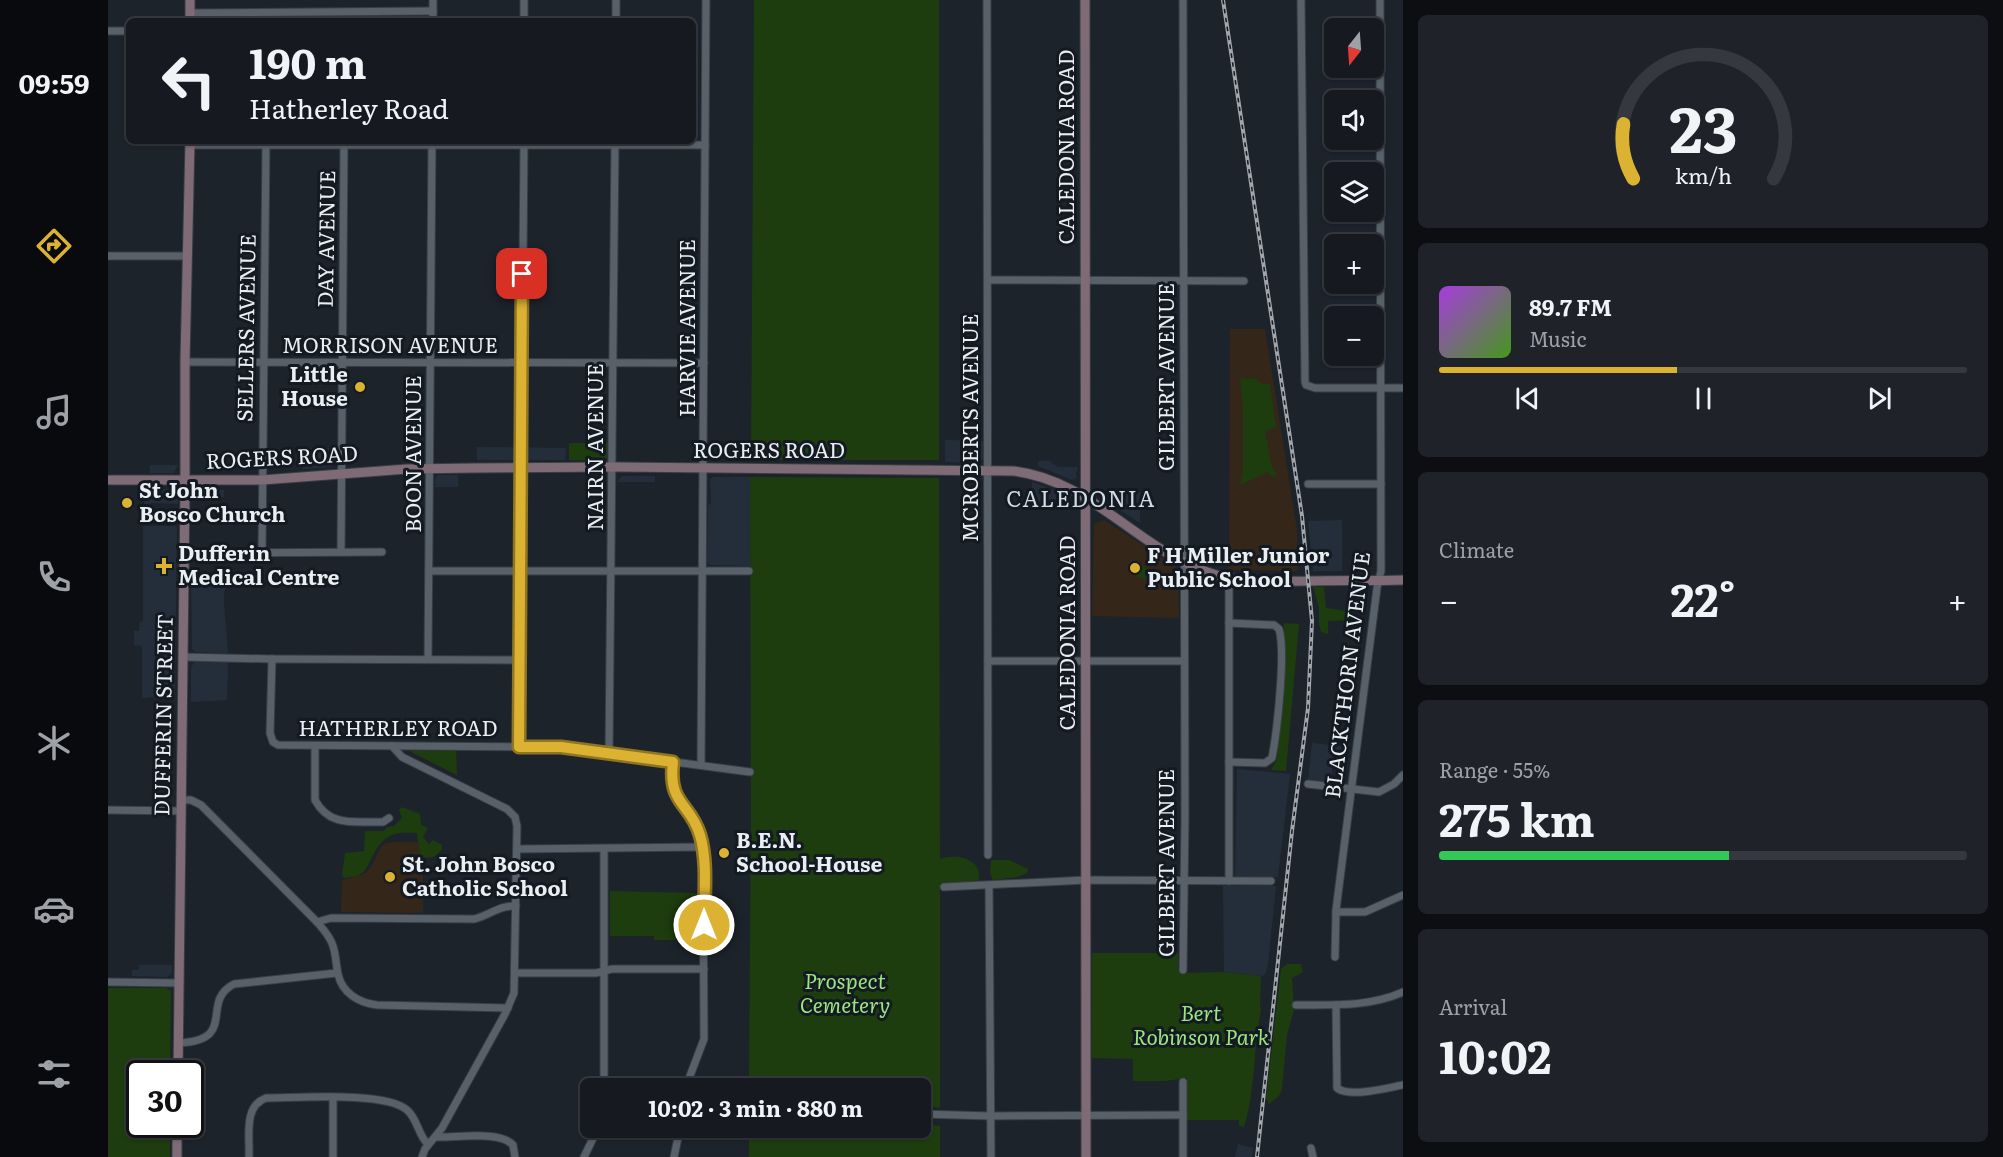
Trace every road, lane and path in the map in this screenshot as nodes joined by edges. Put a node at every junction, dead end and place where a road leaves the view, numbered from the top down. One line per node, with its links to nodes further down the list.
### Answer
1 (190, 0): 13 (street)
2 (433, 0): 11 (street)
3 (524, 0): 17 (street)
4 (616, 0): 18 (street)
5 (706, 0): 28 (street, HARVIE AVENUE)
6 (987, 0): 31 (street, MCROBERTS AVENUE)
7 (1085, 0): 32 (street, CALEDONIA ROAD)
8 (1183, 0): 33 (street, GILBERT AVENUE)
9 (1301, 0): 42 (street)
10 (1380, 0): 42 (street, BLACKTHORN AVENUE)
11 (433, 11): 12 (street); 16 (street)
12 (343, 12): 14 (street); 15 (street)
13 (190, 17): 14 (street)
14 (268, 17)
15 (343, 18)
16 (433, 18)
17 (524, 18)
18 (616, 18)
19 (108, 31): 20 (street)
20 (126, 31)
21 (190, 144): 30 (street, DUFFERIN STREET)
22 (266, 144): 36 (street, SELLERS AVENUE)
23 (344, 144): 37 (street, DAY AVENUE)
24 (432, 144): 38 (street, BOON AVENUE)
25 (524, 144): 39 (street)
26 (615, 144): 40 (street, NAIRN AVENUE)
27 (645, 144): 28 (street)
28 (705, 146): 41 (street, HARVIE AVENUE)
29 (108, 256): 30 (street)
30 (187, 256): 35 (street, DUFFERIN STREET)
31 (988, 280): 32 (street); 48 (street, MCROBERTS AVENUE)
32 (1085, 280): 33 (street); 55 (street, CALEDONIA ROAD)
33 (1184, 280): 34 (street); 60 (street, GILBERT AVENUE)
34 (1244, 281)
35 (185, 362): 36 (street, MORRISON AVENUE); 52 (street, DUFFERIN STREET)
36 (263, 363): 37 (street, MORRISON AVENUE); 51 (street, SELLERS AVENUE)
37 (342, 363): 38 (street, MORRISON AVENUE); 49 (street, DAY AVENUE)
38 (430, 363): 39 (street, MORRISON AVENUE); 46 (street, BOON AVENUE)
39 (522, 363): 40 (street, MORRISON AVENUE); 45 (street)
40 (613, 363): 41 (street, MORRISON AVENUE); 44 (street, NAIRN AVENUE)
41 (704, 363): 47 (street, HARVIE AVENUE)
42 (1382, 388): 43 (street); 54 (street, BLACKTHORN AVENUE)
43 (1403, 388)
44 (613, 467): 45 (street, ROGERS ROAD); 47 (street, ROGERS ROAD); 62 (street, NAIRN AVENUE)
45 (521, 468): 46 (street, ROGERS ROAD); 61 (street)
46 (429, 469): 49 (street, ROGERS ROAD); 63 (street, BOON AVENUE)
47 (704, 469): 48 (street, ROGERS ROAD); 64 (street, HARVIE AVENUE)
48 (988, 470): 55 (street, ROGERS ROAD); 75 (street, MCROBERTS AVENUE)
49 (341, 474): 51 (street, ROGERS ROAD); 57 (street, DAY AVENUE)
50 (108, 480): 52 (street, ROGERS ROAD)
51 (262, 480): 52 (street, ROGERS ROAD); 56 (street, SELLERS AVENUE)
52 (185, 481): 59 (street, DUFFERIN STREET)
53 (1308, 484): 54 (street)
54 (1381, 484): 68 (street, BLACKTHORN AVENUE)
55 (1086, 499): 60 (street, ROGERS ROAD); 74 (street, CALEDONIA ROAD)
56 (262, 552): 57 (street); 59 (street)
57 (341, 552): 58 (street)
58 (382, 552)
59 (184, 553): 70 (street, DUFFERIN STREET)
60 (1184, 561): 66 (street, ROGERS ROAD); 76 (street, GILBERT AVENUE)
61 (520, 570): 62 (street); 63 (street); 73 (street)
62 (612, 570): 64 (street); 80 (street, NAIRN AVENUE)
63 (429, 571): 71 (street, BOON AVENUE)
64 (702, 571): 65 (street); 83 (street, HARVIE AVENUE)
65 (749, 571)
66 (1229, 578): 68 (street, ROGERS ROAD); 69 (street)
67 (1403, 580): 68 (street, ROGERS ROAD)
68 (1379, 581): 87 (street, BLACKTHORN AVENUE)
69 (1229, 623): 82 (street); 82 (street)
70 (183, 657): 72 (street); 88 (street, DUFFERIN STREET)
71 (428, 658): 72 (street); 73 (street)
72 (272, 659): 77 (street, HATHERLEY ROAD)
73 (519, 660): 79 (street)
74 (1086, 660): 75 (street); 76 (street); 96 (street, CALEDONIA ROAD)
75 (988, 661): 95 (street, MCROBERTS AVENUE)
76 (1184, 661): 97 (street, GILBERT AVENUE)
77 (315, 746): 78 (street, HATHERLEY ROAD); 91 (street)
78 (392, 746): 79 (street, HATHERLEY ROAD); 93 (street)
79 (519, 747): 80 (street, HATHERLEY ROAD)
80 (609, 753): 81 (street, HATHERLEY ROAD)
81 (673, 762): 83 (street, HATHERLEY ROAD); 92 (street)
82 (1229, 762): 98 (street)
83 (701, 765): 84 (street, HATHERLEY ROAD)
84 (750, 772)
85 (1403, 775): 87 (street)
86 (1308, 784): 87 (street)
87 (1351, 790): 104 (street, BLACKTHORN AVENUE)
88 (181, 800): 90 (street, DUFFERIN STREET); 105 (street)
89 (108, 810): 90 (street)
90 (181, 811): 113 (street, DUFFERIN STREET)
91 (389, 818)
92 (703, 847): 94 (street); 107 (street)
93 (517, 849): 94 (street); 103 (street)
94 (604, 849): 108 (street)
95 (988, 855)
96 (1086, 880): 97 (street); 100 (street); 128 (street, CALEDONIA ROAD)
97 (1184, 881): 98 (street); 109 (street, GILBERT AVENUE)
98 (1229, 881): 99 (street)
99 (1271, 881)
100 (990, 886): 101 (street); 127 (street)
101 (944, 887)
102 (1403, 895): 104 (street)
103 (516, 906): 105 (street); 110 (street)
104 (1336, 912): 106 (street, BLACKTHORN AVENUE)
105 (317, 922): 111 (street)
106 (1335, 957)
107 (704, 969): 108 (street); 121 (street)
108 (603, 970): 110 (street); 120 (street)
109 (1183, 970)
110 (515, 973): 117 (street)
111 (338, 974): 117 (street); 118 (street)
112 (108, 982): 113 (street)
113 (179, 983): 118 (street, DUFFERIN STREET)
114 (1403, 992): 116 (street)
115 (1296, 1005): 116 (street)
116 (1336, 1005): 123 (street)
117 (508, 1008): 129 (street)
118 (179, 1043): 119 (street, DUFFERIN STREET)
119 (178, 1060)
120 (604, 1078)
121 (689, 1078)
122 (1183, 1082): 126 (street)
123 (1403, 1085)
124 (333, 1098): 133 (street); 136 (street); 137 (street)
125 (931, 1114): 127 (street)
126 (1183, 1115): 128 (street); 144 (street)
127 (991, 1116): 128 (street); 142 (street)
128 (1086, 1116): 143 (street, CALEDONIA ROAD)
129 (436, 1137): 133 (street); 139 (street)
130 (177, 1138): 135 (street)
131 (593, 1138): 140 (street)
132 (678, 1138): 141 (street)
133 (428, 1144): 138 (street)
134 (1311, 1148): 145 (street)
135 (177, 1157)
136 (249, 1157)
137 (333, 1157)
138 (422, 1157)
139 (515, 1157)
140 (584, 1157)
141 (674, 1157)
142 (991, 1157)
143 (1086, 1157)
144 (1183, 1157)
145 (1313, 1157)

